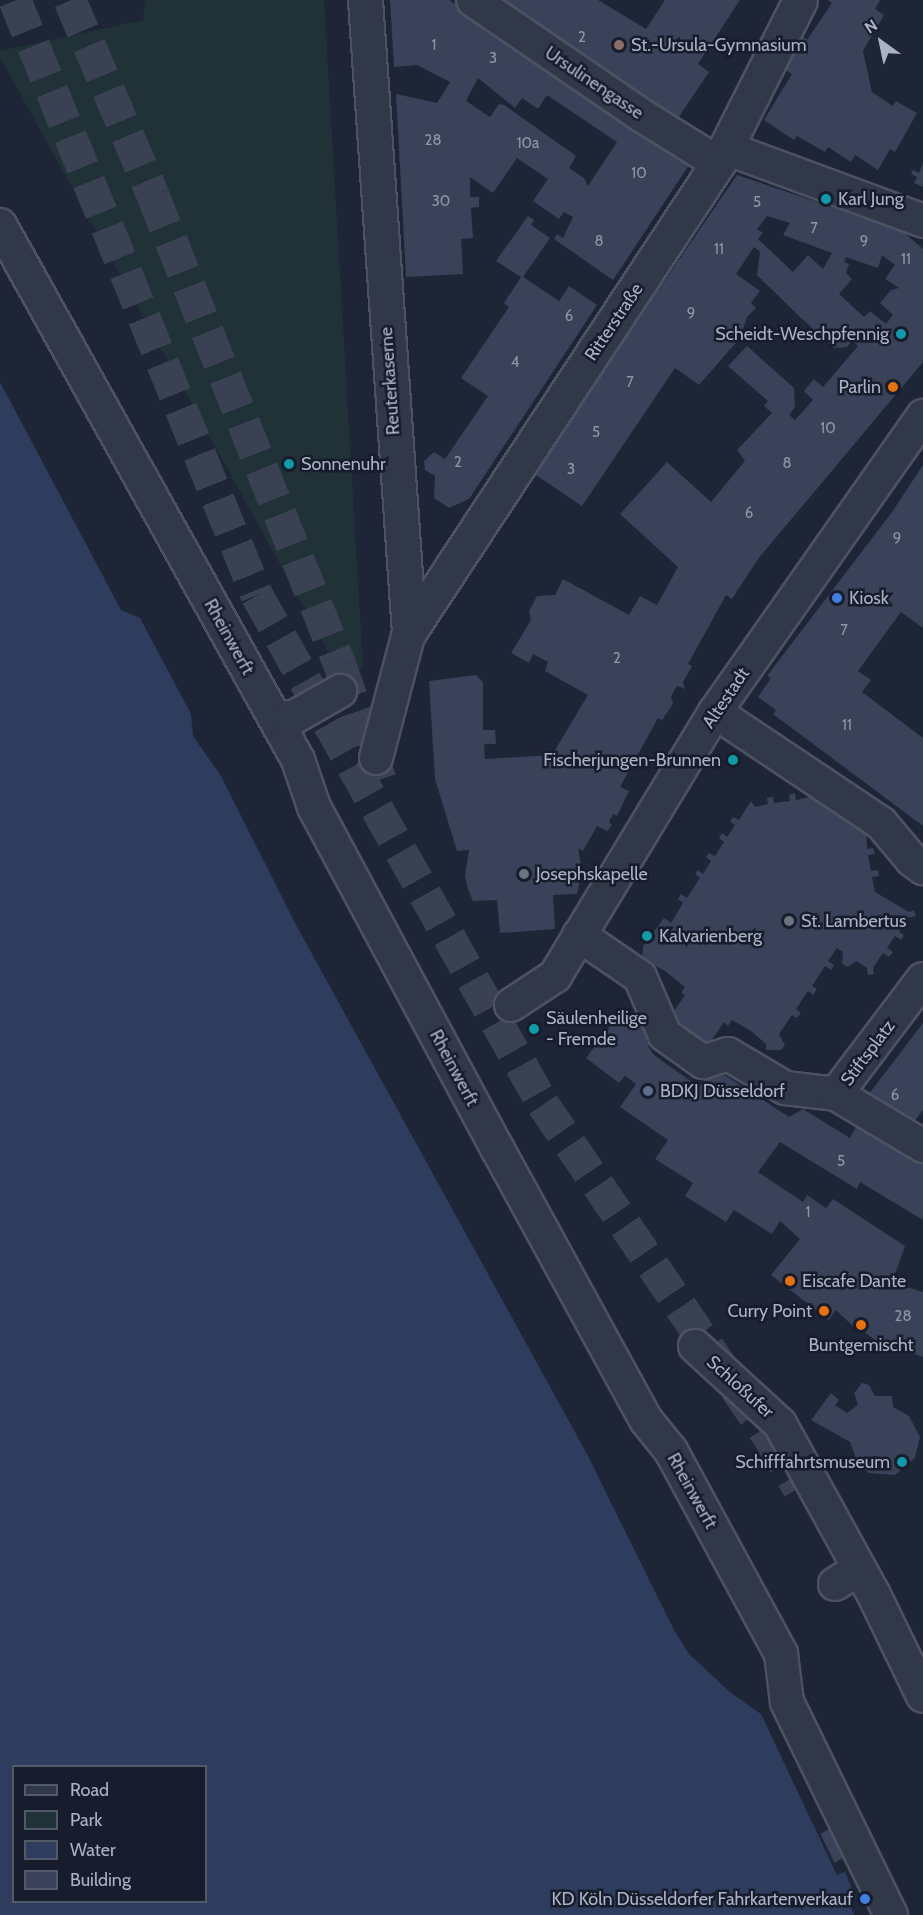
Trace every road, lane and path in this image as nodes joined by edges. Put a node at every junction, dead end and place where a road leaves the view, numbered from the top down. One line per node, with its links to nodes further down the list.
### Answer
1 (364, 0): 8 (street, Reuterkaserne)
2 (473, 0): 4 (street, Ursulinengasse)
3 (800, 0): 4 (street, Ritterstraße)
4 (722, 156): 5 (street, Ursulinengasse); 8 (street, Ritterstraße)
5 (923, 221)
6 (0, 225): 21 (street, Rheinwerft)
7 (923, 416): 10 (street, Altestadt)
8 (409, 632): 12 (street, Reuterkaserne)
9 (340, 691): 11 (street)
10 (715, 712): 13 (street); 14 (street, Altestadt)
11 (287, 717)
12 (376, 758)
13 (923, 868)
14 (579, 935): 16 (street, Altestadt); 17 (street, Stiftsplatz)
15 (923, 979): 17 (street, Stiftsplatz)
16 (510, 1005)
17 (837, 1095): 18 (street)
18 (923, 1146)
19 (695, 1346): 20 (street, Schloßufer)
20 (923, 1696)
21 (891, 1915)

